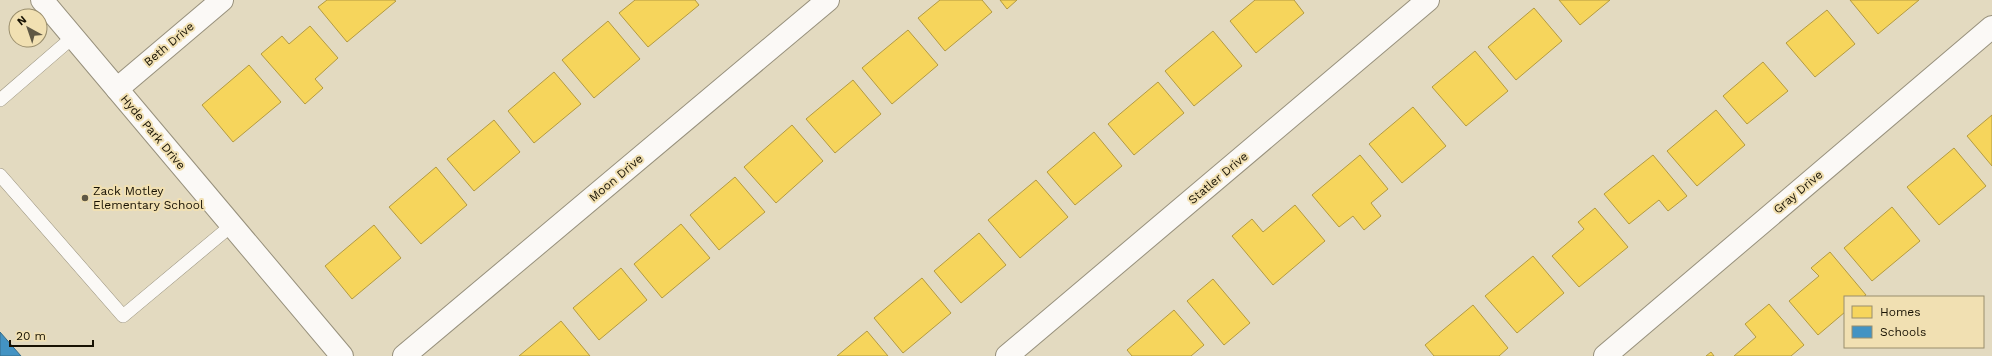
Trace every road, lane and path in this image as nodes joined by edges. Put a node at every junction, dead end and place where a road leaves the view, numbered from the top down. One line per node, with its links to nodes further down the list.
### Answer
1 (42, 0): 6 (street, Hyde Park Drive)
2 (222, 0): 7 (street, Beth Drive)
3 (828, 0): 12 (street, Moon Drive)
4 (1428, 0): 13 (street, Statler Drive)
5 (1992, 27): 14 (street, Gray Drive)
6 (73, 37): 7 (street, Hyde Park Drive); 8 (lane)
7 (117, 89): 10 (street, Hyde Park Drive)
8 (0, 100)
9 (0, 175): 10 (lane)
10 (232, 225): 11 (street, Hyde Park Drive)
11 (342, 356)
12 (404, 356)
13 (1007, 356)
14 (1605, 356)

